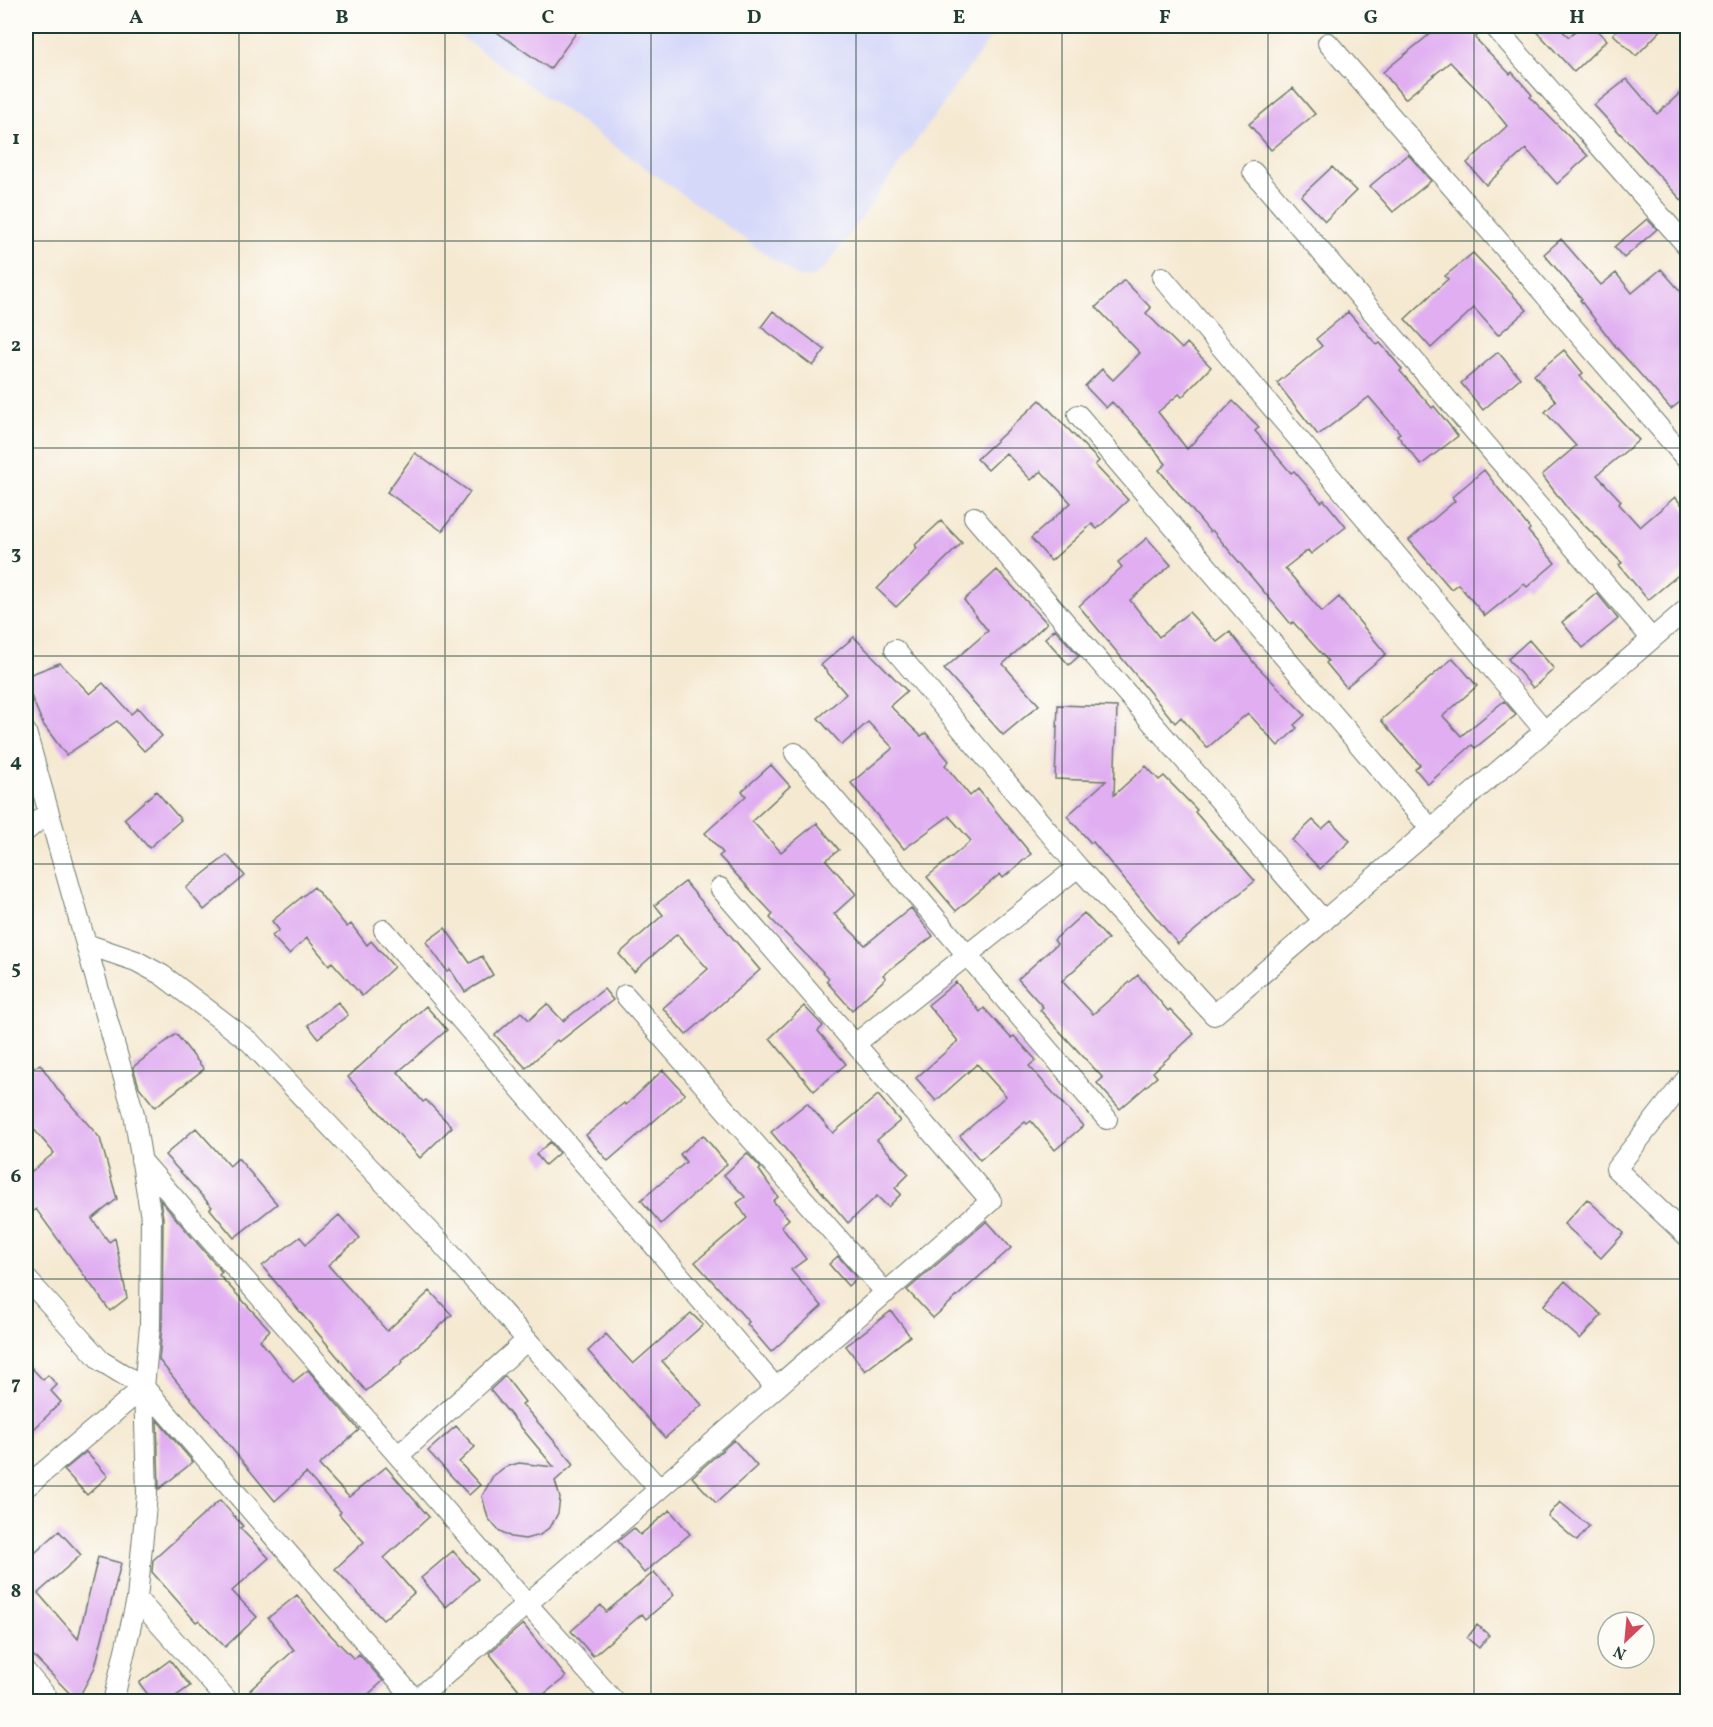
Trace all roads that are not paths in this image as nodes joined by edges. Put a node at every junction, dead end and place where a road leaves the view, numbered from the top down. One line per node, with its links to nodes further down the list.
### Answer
1 (1494, 26): 4 (street)
2 (1328, 43): 7 (street)
3 (1253, 172): 10 (street)
4 (1688, 247)
5 (1162, 277): 12 (street)
6 (1078, 415): 16 (street)
7 (1688, 461)
8 (974, 517): 20 (street)
9 (1688, 608): 10 (street)
10 (1652, 639): 12 (street)
11 (896, 650): 18 (street)
12 (1545, 730): 16 (street)
13 (26, 732): 15 (street)
14 (795, 753): 23 (street)
15 (48, 813): 17 (street); 22 (street)
16 (1431, 829): 20 (street)
17 (26, 831)
18 (1078, 867): 20 (street); 23 (street)
19 (720, 888): 25 (street)
20 (1324, 921)
21 (384, 930): 34 (street)
22 (86, 944): 28 (street); 32 (street)
23 (967, 955): 25 (street); 27 (street)
24 (625, 995): 31 (street)
25 (855, 1044): 31 (street)
26 (1688, 1077): 29 (street)
27 (1107, 1119)
28 (141, 1160): 33 (street); 35 (street)
29 (1688, 1237)
30 (26, 1278): 33 (street)
31 (885, 1293): 34 (street)
32 (526, 1341): 35 (street); 37 (street)
33 (144, 1387): 36 (street); 38 (street); 44 (street)
34 (776, 1388): 37 (street)
35 (399, 1455): 39 (street)
36 (26, 1486)
37 (659, 1489): 39 (street)
38 (137, 1599): 42 (street); 43 (street)
39 (527, 1604): 44 (street); 45 (street)
40 (26, 1672): 41 (street)
41 (51, 1701)
42 (113, 1701)
43 (229, 1701)
44 (416, 1701)
45 (615, 1701)

